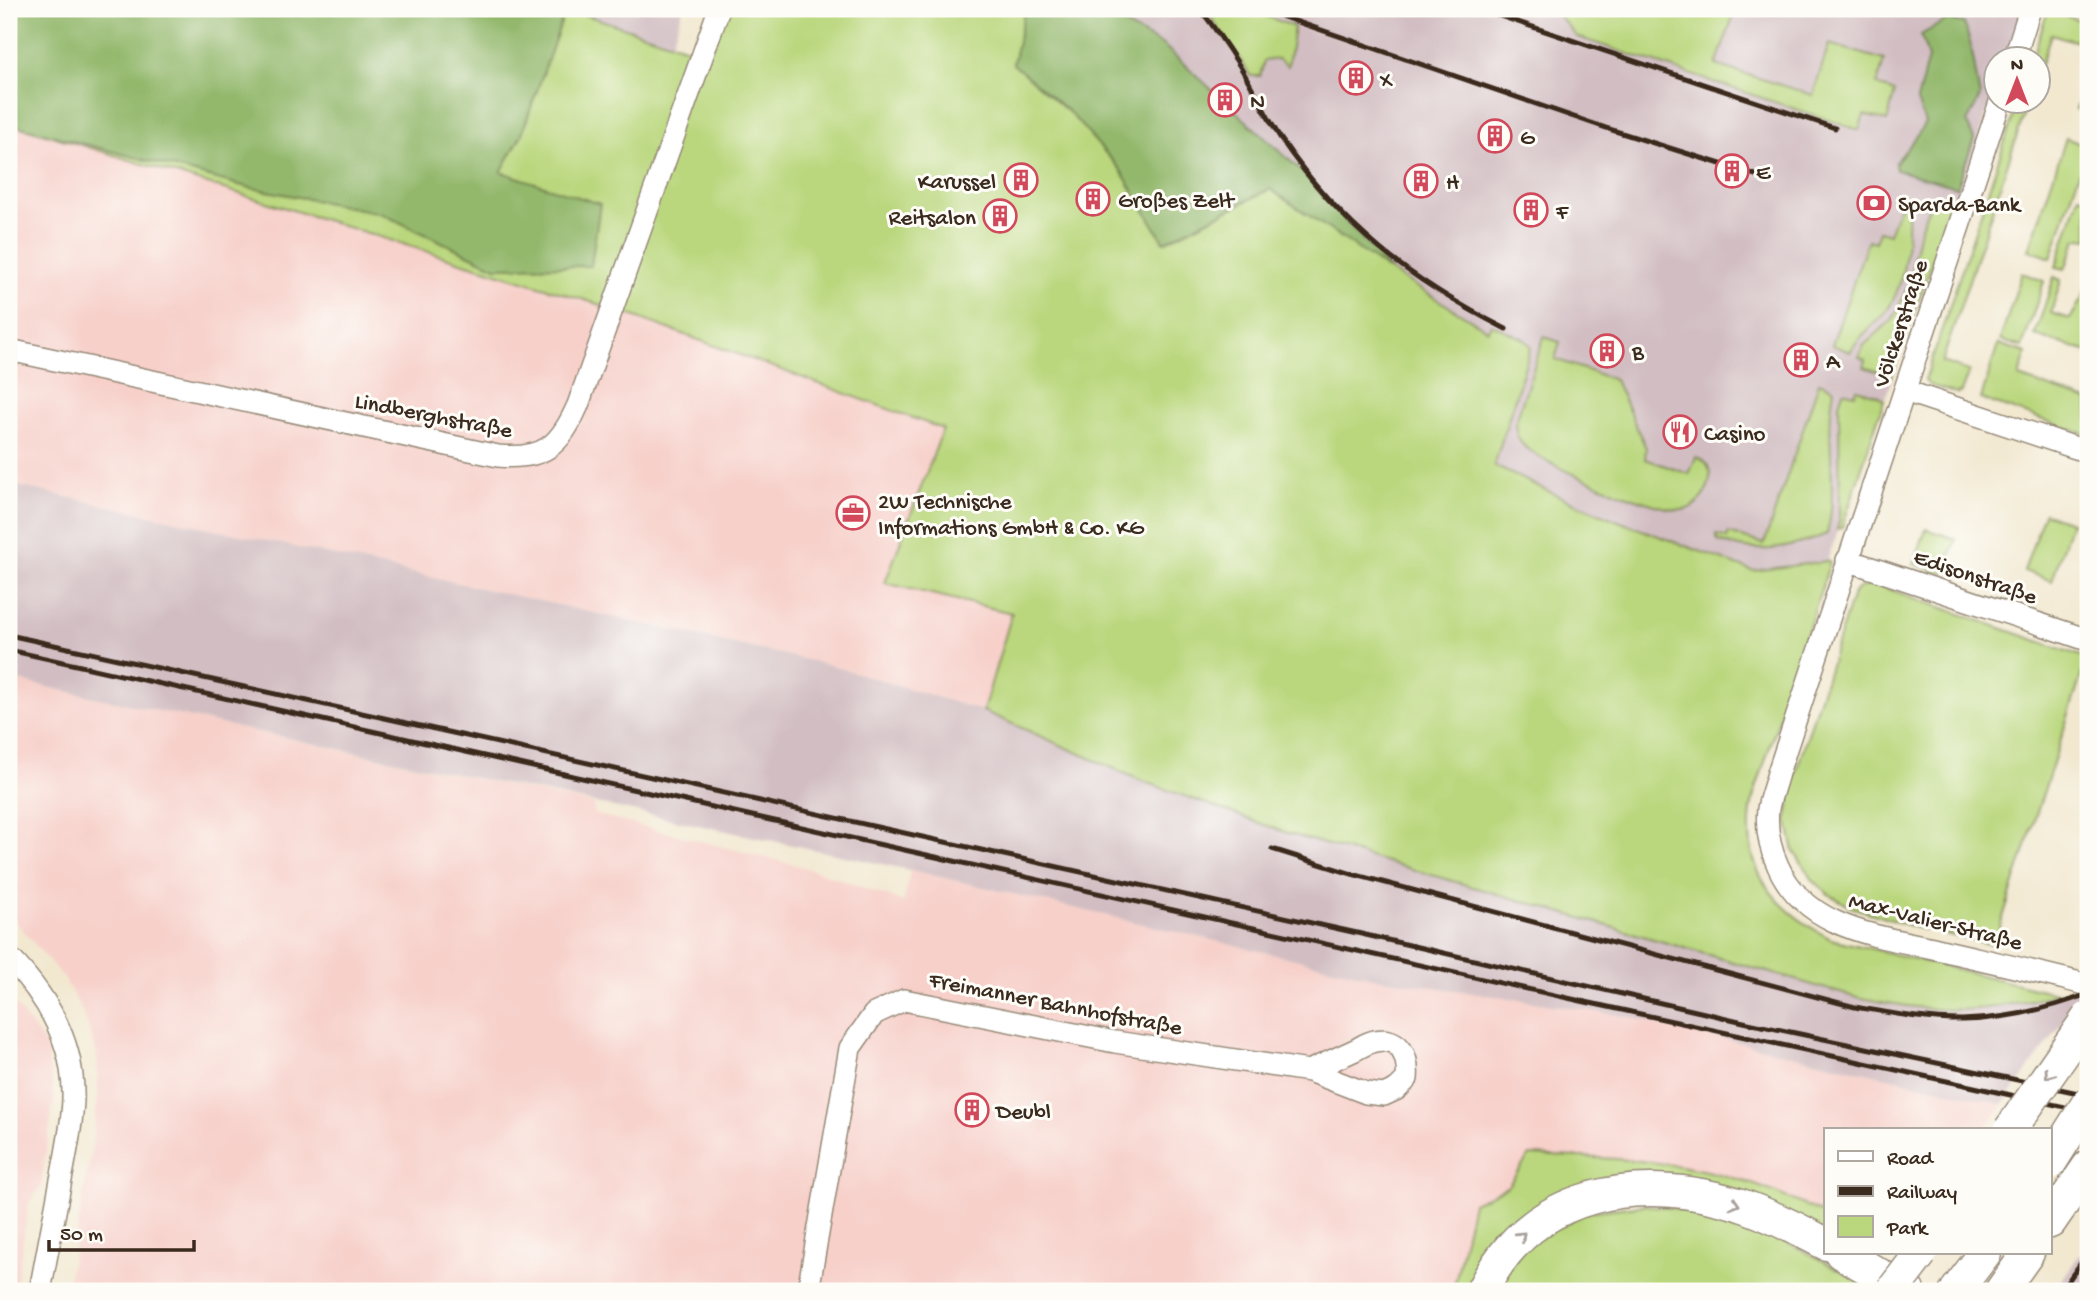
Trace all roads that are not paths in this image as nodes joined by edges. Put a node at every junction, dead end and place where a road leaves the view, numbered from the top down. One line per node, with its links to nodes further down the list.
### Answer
1 (719, 9): 5 (street, Lindberghstraße)
2 (2030, 9): 3 (street)
3 (2018, 46)
4 (1995, 116): 6 (street, Völckerstraße)
5 (9, 350)
6 (1905, 391): 7 (street); 8 (street, Völckerstraße)
7 (2088, 452)
8 (1847, 560): 9 (street, Edisonstraße); 11 (street, Max-Valier-Straße)
9 (2088, 640)
10 (9, 957): 24 (street)
11 (2088, 985)
12 (2088, 1018): 15 (highway, one-way to 15, bridge)
13 (1309, 1071): 25 (street, Freimanner Bahnhofstraße)
14 (2088, 1103): 16 (highway, bridge)
15 (2011, 1128)
16 (2052, 1160)
17 (2088, 1167): 18 (highway)
18 (2052, 1219)
19 (1824, 1243): 26 (highway, one-way to 19)
20 (1843, 1254): 28 (highway)
21 (1920, 1254): 27 (highway, bridge)
22 (1983, 1254): 29 (highway)
23 (2027, 1254): 30 (highway)
24 (40, 1291)
25 (808, 1291)
26 (1482, 1291)
27 (1892, 1291)
28 (1908, 1291)
29 (1956, 1291)
30 (2001, 1291)

